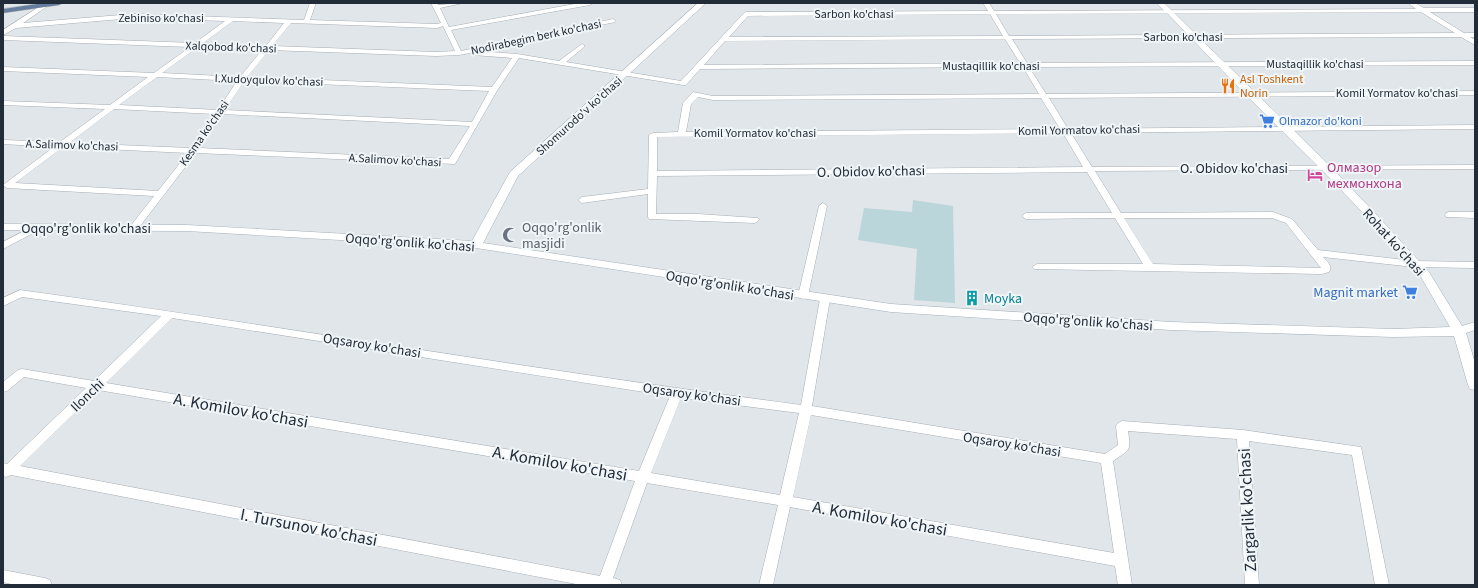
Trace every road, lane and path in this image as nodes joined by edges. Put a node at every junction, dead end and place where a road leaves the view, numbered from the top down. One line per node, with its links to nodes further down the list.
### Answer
1 (59, 3): 10 (main road)
2 (313, 3): 20 (street)
3 (460, 3): 11 (street)
4 (590, 3): 23 (street, Zebiniso ko'chasi)
5 (702, 3): 43 (street, Shomurodo'v ko'chasi)
6 (986, 3): 17 (street)
7 (1160, 3): 16 (street, Rohat ko'chasi)
8 (1411, 3): 13 (street)
9 (36, 4): 10 (main road); 12 (main road); 15 (main road); 24 (street)
10 (48, 4): 22 (street)
11 (435, 5): 23 (street)
12 (3, 8)
13 (1423, 10): 14 (street, Sarbon ko'chasi); 16 (street, Sarbon ko'chasi); 25 (street)
14 (1475, 10)
15 (3, 11)
16 (1171, 12): 17 (street, Sarbon ko'chasi); 27 (street, Rohat ko'chasi)
17 (992, 13): 29 (street); 30 (street, Sarbon ko'chasi)
18 (232, 19): 19 (street, Zebiniso ko'chasi); 22 (street, Zebiniso ko'chasi); 32 (street)
19 (290, 20): 20 (street, Zebiniso ko'chasi); 34 (street, Kesma ko'chasi)
20 (307, 21): 23 (street, Zebiniso ko'chasi)
21 (613, 21): 35 (street, Nodirabegim berk ko'chasi)
22 (14, 26): 24 (street, Zebiniso ko'chasi)
23 (446, 27): 35 (street)
24 (4, 29)
25 (1463, 35): 26 (street, Sarbon ko'chasi); 27 (street, Sarbon ko'chasi); 31 (street)
26 (1475, 35)
27 (1194, 36): 29 (street, Sarbon ko'chasi); 39 (street, Rohat ko'chasi)
28 (3, 38): 32 (street, Xalqobod ko'chasi)
29 (1008, 38): 30 (street, Sarbon ko'chasi); 40 (street)
30 (723, 39): 41 (street, Sarbon ko'chasi)
31 (1475, 43)
32 (195, 46): 34 (street, Xalqobod ko'chasi); 44 (street)
33 (582, 46): 37 (street)
34 (267, 48): 35 (street, Xalqobod ko'chasi); 45 (street, Kesma ko'chasi)
35 (459, 53): 36 (street)
36 (517, 56): 37 (street); 47 (street)
37 (562, 62): 43 (street)
38 (1475, 63): 39 (street, Mustaqillik ko'chasi)
39 (1221, 64): 40 (street, Mustaqillik ko'chasi); 50 (street, Rohat ko'chasi)
40 (1025, 66): 41 (street, Mustaqillik ko'chasi); 51 (street)
41 (698, 67): 46 (street)
42 (3, 69): 44 (street, I.Xudoyqulov ko'chasi)
43 (625, 74): 46 (street); 80 (street, Shomurodo'v ko'chasi)
44 (156, 75): 45 (street, I.Xudoyqulov ko'chasi); 53 (street)
45 (242, 79): 47 (street, I.Xudoyqulov ko'chasi); 54 (street, Kesma ko'chasi)
46 (683, 83): 49 (street)
47 (494, 89): 55 (street)
48 (1475, 93): 50 (street, Komil Yormatov ko'chasi)
49 (696, 94): 51 (street, Komil Yormatov ko'chasi); 59 (street)
50 (1250, 94): 51 (street, Komil Yormatov ko'chasi); 57 (street, Rohat ko'chasi)
51 (1044, 96): 58 (street)
52 (3, 103): 53 (street)
53 (112, 107): 54 (street); 61 (street)
54 (219, 113): 55 (street); 62 (street, Kesma ko'chasi)
55 (475, 124): 62 (street, A.Salimov ko'chasi)
56 (1475, 127): 57 (street, Komil Yormatov ko'chasi)
57 (1284, 128): 58 (street, Komil Yormatov ko'chasi); 64 (street, Rohat ko'chasi)
58 (1064, 130): 59 (street, Komil Yormatov ko'chasi); 65 (street)
59 (682, 134): 66 (street, Komil Yormatov ko'chasi)
60 (3, 142): 61 (street, A.Salimov ko'chasi)
61 (62, 144): 62 (street, A.Salimov ko'chasi); 67 (street)
62 (194, 150): 69 (street, Kesma ko'chasi)
63 (1475, 167): 64 (street, O. Obidov ko'chasi)
64 (1326, 168): 65 (street, O. Obidov ko'chasi); 83 (street, Rohat ko'chasi)
65 (1089, 169): 66 (street, O. Obidov ko'chasi); 75 (street)
66 (654, 174): 68 (street)
67 (6, 185): 69 (street)
68 (653, 191): 70 (street); 76 (street)
69 (160, 194): 79 (street, Kesma ko'chasi)
70 (582, 200)
71 (823, 206): 87 (street)
72 (1449, 215): 73 (street)
73 (1475, 215)
74 (1026, 216): 75 (street)
75 (1118, 216): 82 (street); 86 (street)
76 (755, 220)
77 (3, 227): 78 (street, Oqqo'rg'onlik ko'chasi)
78 (36, 228): 79 (street, Oqqo'rg'onlik ko'chasi); 81 (street)
79 (134, 228): 80 (street, Oqqo'rg'onlik ko'chasi)
80 (476, 245): 87 (street, Oqqo'rg'onlik ko'chasi)
81 (3, 246)
82 (1314, 253): 83 (street); 86 (street)
83 (1414, 264): 84 (street); 92 (street, Rohat ko'chasi)
84 (1475, 265)
85 (1037, 267): 86 (street)
86 (1150, 267)
87 (803, 296): 88 (street, Oqqo'rg'onlik ko'chasi)
88 (825, 299): 92 (street, Oqqo'rg'onlik ko'chasi); 97 (street)
89 (3, 303): 90 (street, Oqsaroy ko'chasi)
90 (170, 314): 94 (street, Ilonchi); 96 (street, Oqsaroy ko'chasi)
91 (1475, 326): 92 (street, Oqqo'rg'onlik ko'chasi)
92 (1459, 331): 93 (street, Rohat ko'chasi)
93 (1475, 385)
94 (97, 386): 95 (street, A. Komilov ko'chasi); 100 (street, Ilonchi); 101 (street, A. Komilov ko'chasi)
95 (3, 388)
96 (677, 393): 97 (street, Oqsaroy ko'chasi); 101 (street)
97 (806, 410): 99 (street, Oqsaroy ko'chasi); 102 (street)
98 (1243, 435): 99 (street); 109 (street, Zargarlik ko'chasi); 110 (street)
99 (1107, 459): 103 (street)
100 (5, 471): 105 (street, I. Tursunov ko'chasi)
101 (643, 477): 102 (street, A. Komilov ko'chasi); 105 (street)
102 (785, 501): 103 (street, A. Komilov ko'chasi); 107 (street)
103 (1122, 561): 108 (street)
104 (3, 576): 106 (street)
105 (608, 584)
106 (45, 585)
107 (766, 585)
108 (1126, 585)
109 (1252, 585)
110 (1382, 585)

